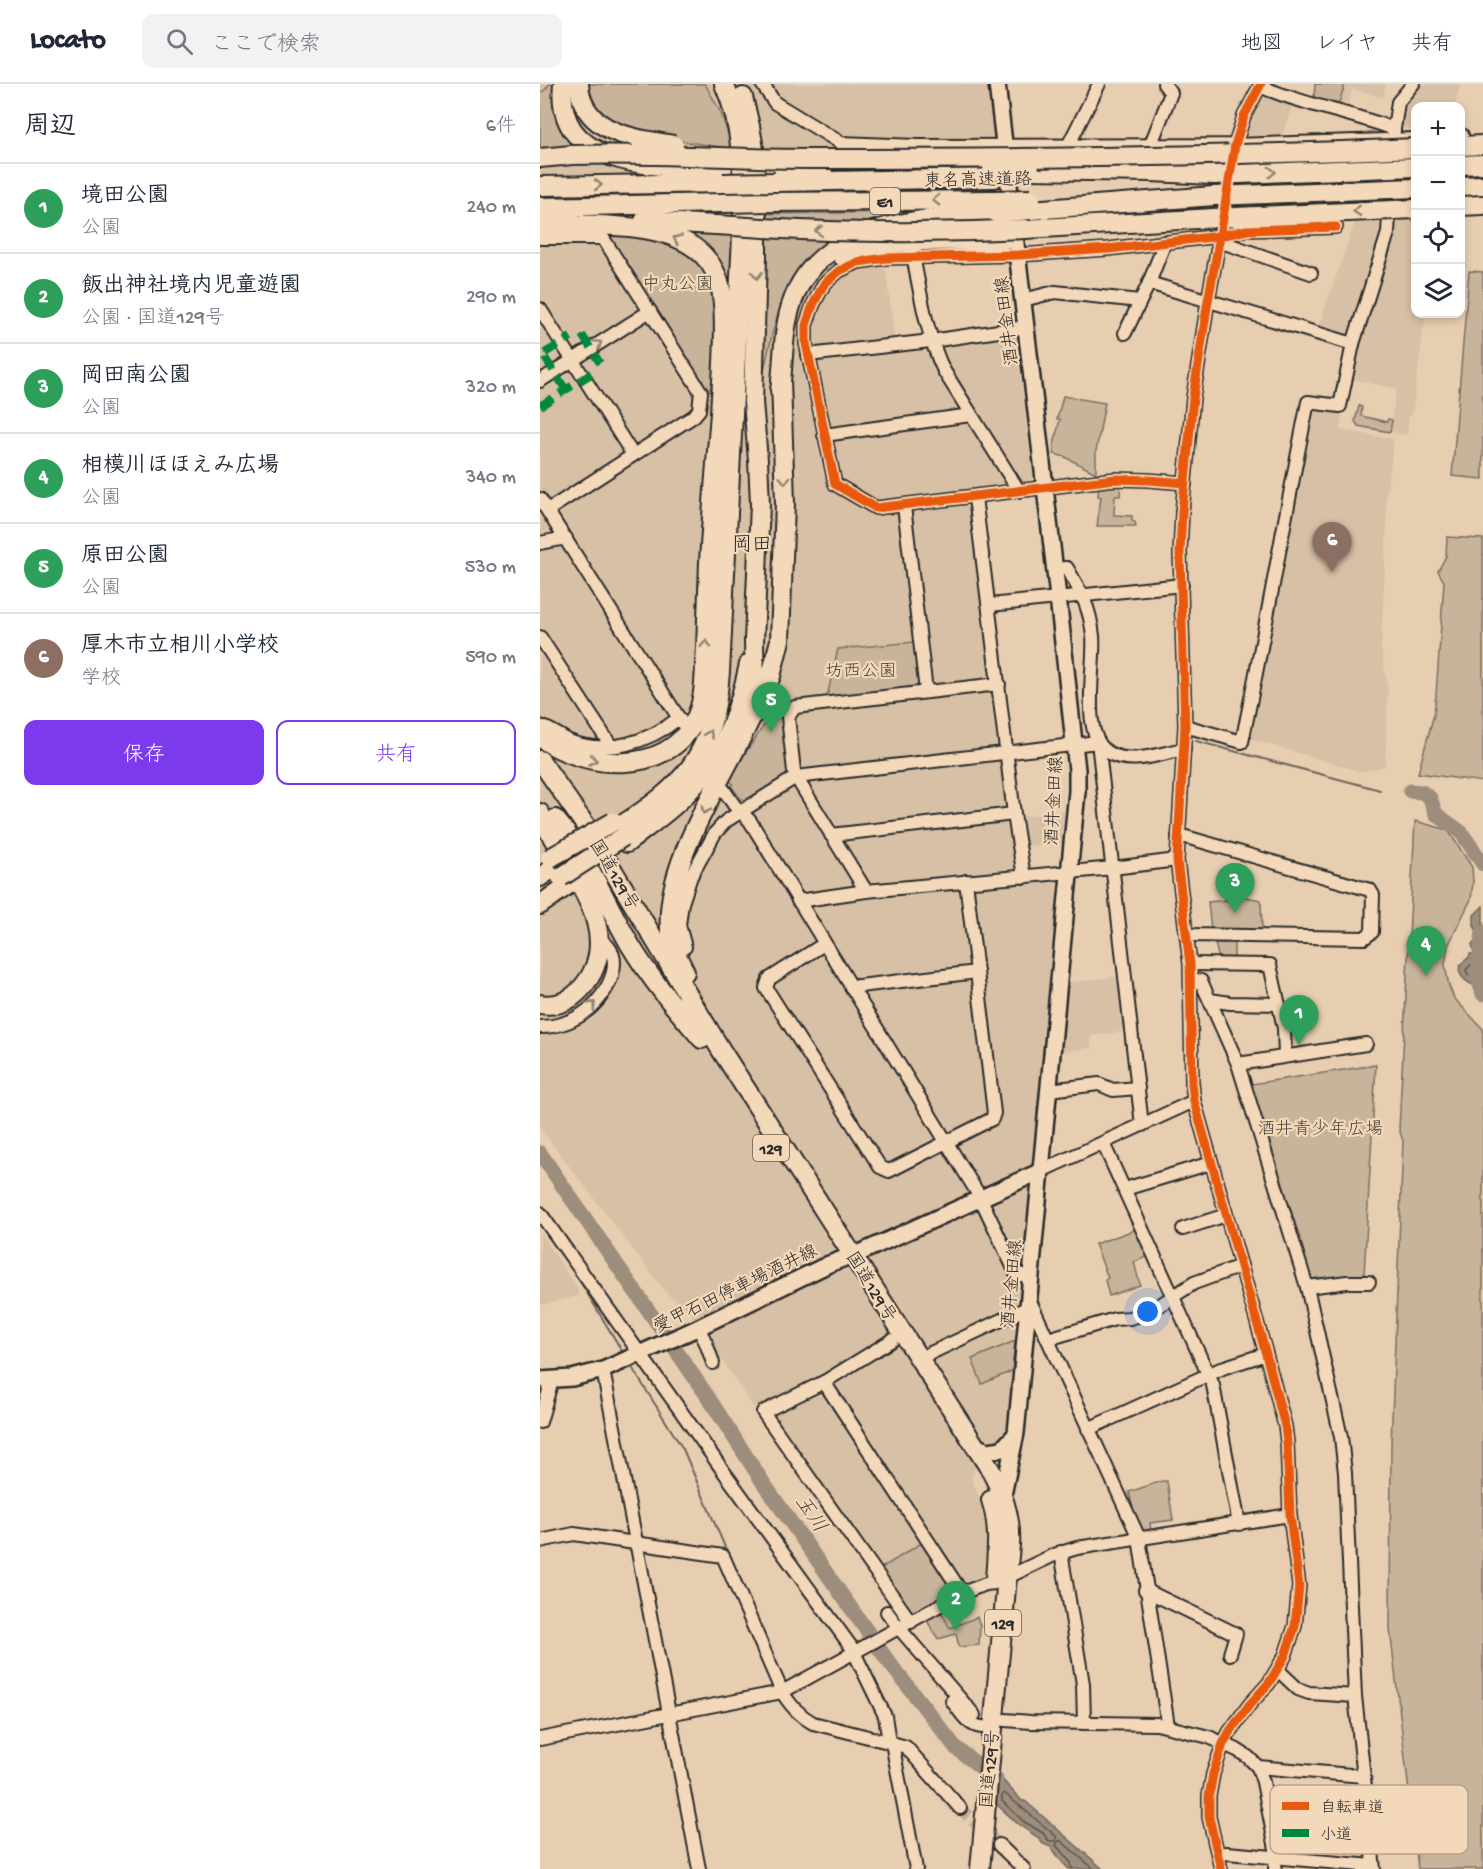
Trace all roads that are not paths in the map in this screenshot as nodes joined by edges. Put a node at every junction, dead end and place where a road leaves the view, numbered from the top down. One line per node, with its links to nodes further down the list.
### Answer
1 (563, 84): 27 (highway)
2 (579, 84): 26 (highway, bridge)
3 (711, 84): 20 (highway)
4 (724, 84): 20 (highway)
5 (738, 84): 71 (highway, one-way to 71)
6 (762, 84): 18 (street)
7 (998, 84): 18 (main road, 酒井金田線)
8 (1099, 84): 19 (street)
9 (1164, 84): 15 (street)
10 (1413, 84): 12 (street)
11 (1261, 85): 12 (street); 16 (street)
12 (1393, 134): 13 (street); 16 (street); 55 (street)
13 (1411, 138)
14 (1465, 140): 17 (highway)
15 (1151, 144): 16 (street); 19 (street)
16 (1235, 145): 40 (street)
17 (1483, 145)
18 (1005, 146): 19 (street); 42 (main road, 酒井金田線)
19 (1068, 146)
20 (741, 148): 64 (highway)
21 (1411, 148): 26 (highway, bridge)
22 (540, 158): 26 (highway, bridge)
23 (1483, 164): 24 (highway)
24 (1465, 165)
25 (1411, 167): 26 (highway, 東名高速道路 / E1, one-way to 25, bridge)
26 (776, 170): 27 (highway, 東名高速道路 / E1, bridge)
27 (723, 176): 29 (highway, 東名高速道路 / E1, one-way to 27)
28 (1483, 185): 30 (highway)
29 (540, 186)
30 (1465, 186)
31 (1411, 188): 33 (highway, 東名高速道路 / E1, bridge)
32 (1483, 205): 34 (highway)
33 (995, 206): 35 (highway, 東名高速道路 / E1, one-way to 35, bridge); 56 (highway)
34 (1465, 206)
35 (540, 207)
36 (1411, 209): 40 (highway, one-way to 40, bridge)
37 (540, 224): 38 (highway)
38 (564, 224): 42 (highway, one-way to 38, bridge); 61 (highway, one-way to 38)
39 (1336, 227): 40 (street)
40 (1217, 230): 42 (highway); 43 (street); 45 (street); 49 (street)
41 (540, 238): 51 (street)
42 (1023, 241): 43 (street); 44 (street); 47 (main road, 酒井金田線); 56 (highway)
43 (1165, 242): 46 (street)
44 (913, 254): 54 (street); 57 (street)
45 (1311, 273)
46 (1149, 283): 48 (street); 49 (street)
47 (1023, 300): 48 (street); 52 (main road, 酒井金田線)
48 (1140, 301): 53 (street)
49 (1208, 301): 55 (street); 66 (street)
50 (540, 309): 58 (street)
51 (650, 311): 58 (street, one-way to 51); 65 (street)
52 (1026, 327): 54 (street); 67 (main road, 酒井金田線)
53 (1125, 333)
54 (931, 341): 57 (street); 62 (street)
55 (1353, 344): 89 (street)
56 (783, 351): 59 (highway)
57 (808, 355): 63 (street)
58 (573, 360): 60 (street); 65 (street)
59 (782, 380): 71 (highway); 86 (highway, one-way to 86)
60 (540, 381)
61 (722, 383): 64 (highway); 73 (highway)
62 (971, 415): 63 (street); 68 (street)
63 (824, 435): 72 (street)
64 (731, 447): 73 (highway); 97 (highway, one-way to 64)
65 (633, 455): 74 (street)
66 (1185, 483): 67 (street); 78 (street)
67 (1045, 487): 68 (street); 77 (main road, 酒井金田線)
68 (1019, 491): 69 (street)
69 (975, 496): 72 (street); 81 (street)
70 (540, 498): 74 (street)
71 (760, 504): 83 (highway)
72 (904, 506): 85 (street)
73 (713, 508): 88 (highway, one-way to 73)
74 (548, 510): 75 (street)
75 (566, 538): 76 (street); 92 (street)
76 (540, 543)
77 (1055, 569): 79 (street); 80 (main road, 酒井金田線)
78 (1182, 585): 79 (street); 89 (street)
79 (1083, 595): 80 (street); 90 (street)
80 (1058, 597): 81 (street); 91 (main road, 酒井金田線)
81 (990, 604): 84 (street)
82 (540, 637): 92 (street)
83 (754, 640): 86 (highway); 97 (highway)
84 (999, 684): 85 (street); 93 (street)
85 (926, 691): 95 (street)
86 (750, 720): 128 (highway, one-way to 128)
87 (540, 726): 92 (street)
88 (540, 737)
89 (1185, 739): 90 (street); 103 (street)
90 (1098, 742): 91 (street); 105 (street)
91 (1075, 745): 93 (street); 107 (main road, 酒井金田線)
92 (611, 746)
93 (1008, 754): 95 (street); 100 (street)
94 (540, 760): 128 (highway, 国道129号 / 129)
95 (796, 777): 99 (street); 102 (street)
96 (540, 779): 126 (highway, 国道129号 / 129)
97 (681, 789): 106 (highway, bridge)
98 (724, 790): 99 (street)
99 (741, 812): 112 (street); 117 (street)
100 (1014, 814): 102 (street); 108 (street)
101 (548, 816): 115 (highway); 126 (highway)
102 (831, 835): 111 (street)
103 (1178, 837): 104 (street); 114 (street)
104 (1177, 860): 105 (street); 114 (street)
105 (1113, 868): 107 (street); 131 (street)
106 (552, 871): 110 (highway); 113 (highway)
107 (1069, 872): 108 (street); 132 (main road, 酒井金田線)
108 (1024, 877): 109 (street)
109 (966, 881): 111 (street); 119 (street)
110 (540, 890)
111 (866, 891): 112 (street)
112 (798, 901): 116 (street)
113 (540, 905)
114 (1188, 935): 118 (street)
115 (599, 939): 123 (highway); 125 (street, one-way to 115)
116 (824, 944): 121 (street); 135 (street)
117 (685, 947)
118 (1190, 964): 120 (street); 124 (street)
119 (977, 972): 121 (street); 135 (street)
120 (1191, 979): 122 (street); 133 (street)
121 (851, 987): 135 (street)
122 (1210, 1000): 124 (street); 130 (street)
123 (540, 1004)
124 (1279, 1004): 129 (street)
125 (540, 1027)
126 (702, 1039): 144 (highway, 国道129号 / 129)
127 (1366, 1044): 129 (street)
128 (721, 1050): 144 (highway, 国道129号 / 129)
129 (1285, 1056): 130 (street)
130 (1238, 1064): 148 (street)
131 (1137, 1088): 132 (street); 134 (street)
132 (1049, 1090): 138 (main road, 酒井金田線)
133 (1194, 1101): 134 (street); 137 (street)
134 (1142, 1125): 136 (street)
135 (947, 1143): 140 (street)
136 (1103, 1143): 138 (street); 139 (street)
137 (1211, 1163): 139 (street); 142 (street)
138 (1041, 1170): 140 (main road, 愛甲石田停車場酒井線); 146 (main road, 酒井金田線)
139 (1125, 1189): 149 (street)
140 (981, 1197): 144 (main road, 愛甲石田停車場酒井線); 146 (street)
141 (540, 1214): 154 (street)
142 (1226, 1215): 143 (street); 145 (street)
143 (1187, 1225)
144 (848, 1257): 151 (main road, 愛甲石田停車場酒井線); 153 (highway, 国道129号 / 129); 156 (highway, 国道129号 / 129)
145 (1241, 1266): 149 (street); 155 (street)
146 (1031, 1278): 150 (main road, 酒井金田線)
147 (1369, 1282): 148 (street)
148 (1307, 1287): 184 (street)
149 (1172, 1296): 152 (street); 159 (street)
150 (1029, 1304): 152 (street); 156 (street); 164 (main road, 酒井金田線)
151 (697, 1328): 154 (main road, 愛甲石田停車場酒井線); 157 (street)
152 (1048, 1339): 163 (street)
153 (892, 1340): 161 (street); 168 (highway, 国道129号 / 129)
154 (644, 1352): 158 (main road, 愛甲石田停車場酒井線); 180 (street)
155 (1266, 1354): 159 (street); 167 (street)
156 (918, 1359): 165 (highway, 国道129号 / 129)
157 (713, 1363)
158 (603, 1370): 160 (main road, 愛甲石田停車場酒井線); 172 (street)
159 (1208, 1375): 163 (street); 169 (street)
160 (546, 1380): 162 (street)
161 (824, 1382): 176 (street); 178 (street)
162 (540, 1422)
163 (1088, 1429): 170 (street)
164 (1017, 1433): 165 (main road); 166 (main road, 酒井金田線)
165 (975, 1446): 166 (highway, 国道129号 / 129)
166 (1003, 1496): 168 (main road, 酒井金田線); 174 (highway, 国道129号 / 129)
167 (1290, 1515): 169 (street); 182 (street)
168 (997, 1519): 174 (highway, 国道129号 / 129)
169 (1239, 1524): 170 (street)
170 (1138, 1539): 173 (street); 175 (street)
171 (540, 1541): 172 (street)
172 (637, 1543): 183 (street); 185 (street)
173 (1061, 1552): 174 (street); 187 (street)
174 (1001, 1578): 176 (street); 189 (highway, 国道129号 / 129); 189 (highway, 国道129号 / 129)
175 (1145, 1590): 181 (street); 188 (street)
176 (962, 1593): 178 (street)
177 (887, 1612): 179 (street)
178 (910, 1622): 179 (street)
179 (897, 1629): 180 (street); 189 (street)
180 (856, 1652): 183 (street); 191 (street)
181 (1230, 1654)
182 (1278, 1671): 184 (street); 192 (street)
183 (782, 1692): 185 (street); 191 (street)
184 (1355, 1696): 194 (street)
185 (669, 1714): 190 (street); 202 (street)
186 (1005, 1720): 187 (street)
187 (1084, 1724): 188 (street)
188 (1168, 1726): 192 (street)
189 (982, 1733): 196 (highway, 国道129号 / 129)
190 (540, 1739)
191 (889, 1740): 196 (street); 203 (street)
192 (1223, 1744): 193 (street); 199 (street)
193 (1258, 1767): 194 (street); 197 (street)
194 (1363, 1776): 195 (street)
195 (1364, 1785)
196 (973, 1810): 204 (highway, 国道129号 / 129); 205 (highway, 国道129号 / 129)
197 (1270, 1812)
198 (999, 1845): 206 (street)
199 (1218, 1854): 200 (street); 207 (street)
200 (1275, 1863): 201 (street)
201 (1373, 1867)
202 (699, 1869)
203 (916, 1869)
204 (969, 1869)
205 (980, 1869)
206 (1024, 1869)
207 (1221, 1869)

